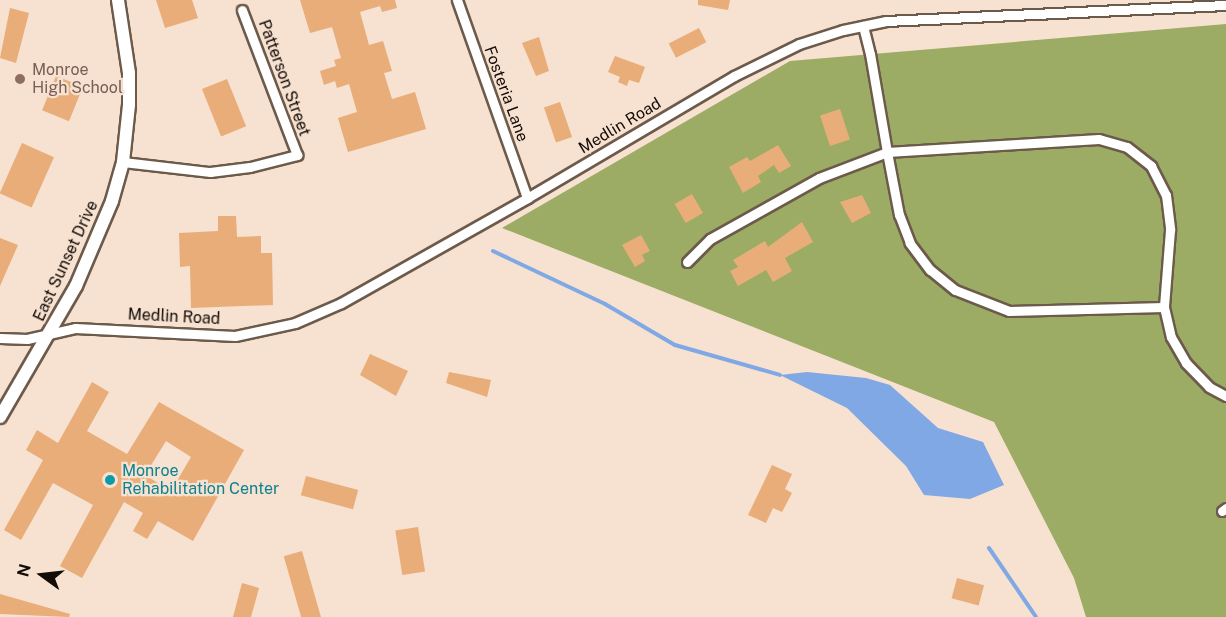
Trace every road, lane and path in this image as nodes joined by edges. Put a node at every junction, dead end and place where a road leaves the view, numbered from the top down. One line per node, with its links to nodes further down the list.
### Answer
1 (118, 0): 7 (street, East Sunset Drive)
2 (457, 0): 8 (street, Fosteria Lane)
3 (1226, 4): 5 (street, Medlin Road)
4 (242, 10): 7 (street, Patterson Street)
5 (863, 26): 6 (street); 8 (street, Medlin Road)
6 (887, 152): 9 (street); 10 (street); 10 (street)
7 (123, 162): 11 (street, East Sunset Drive)
8 (527, 198): 11 (street, Medlin Road)
9 (687, 262)
10 (1164, 307): 13 (street)
11 (51, 333): 12 (street, Medlin Road); 14 (street, East Sunset Drive)
12 (0, 338)
13 (1226, 396)
14 (0, 417)

